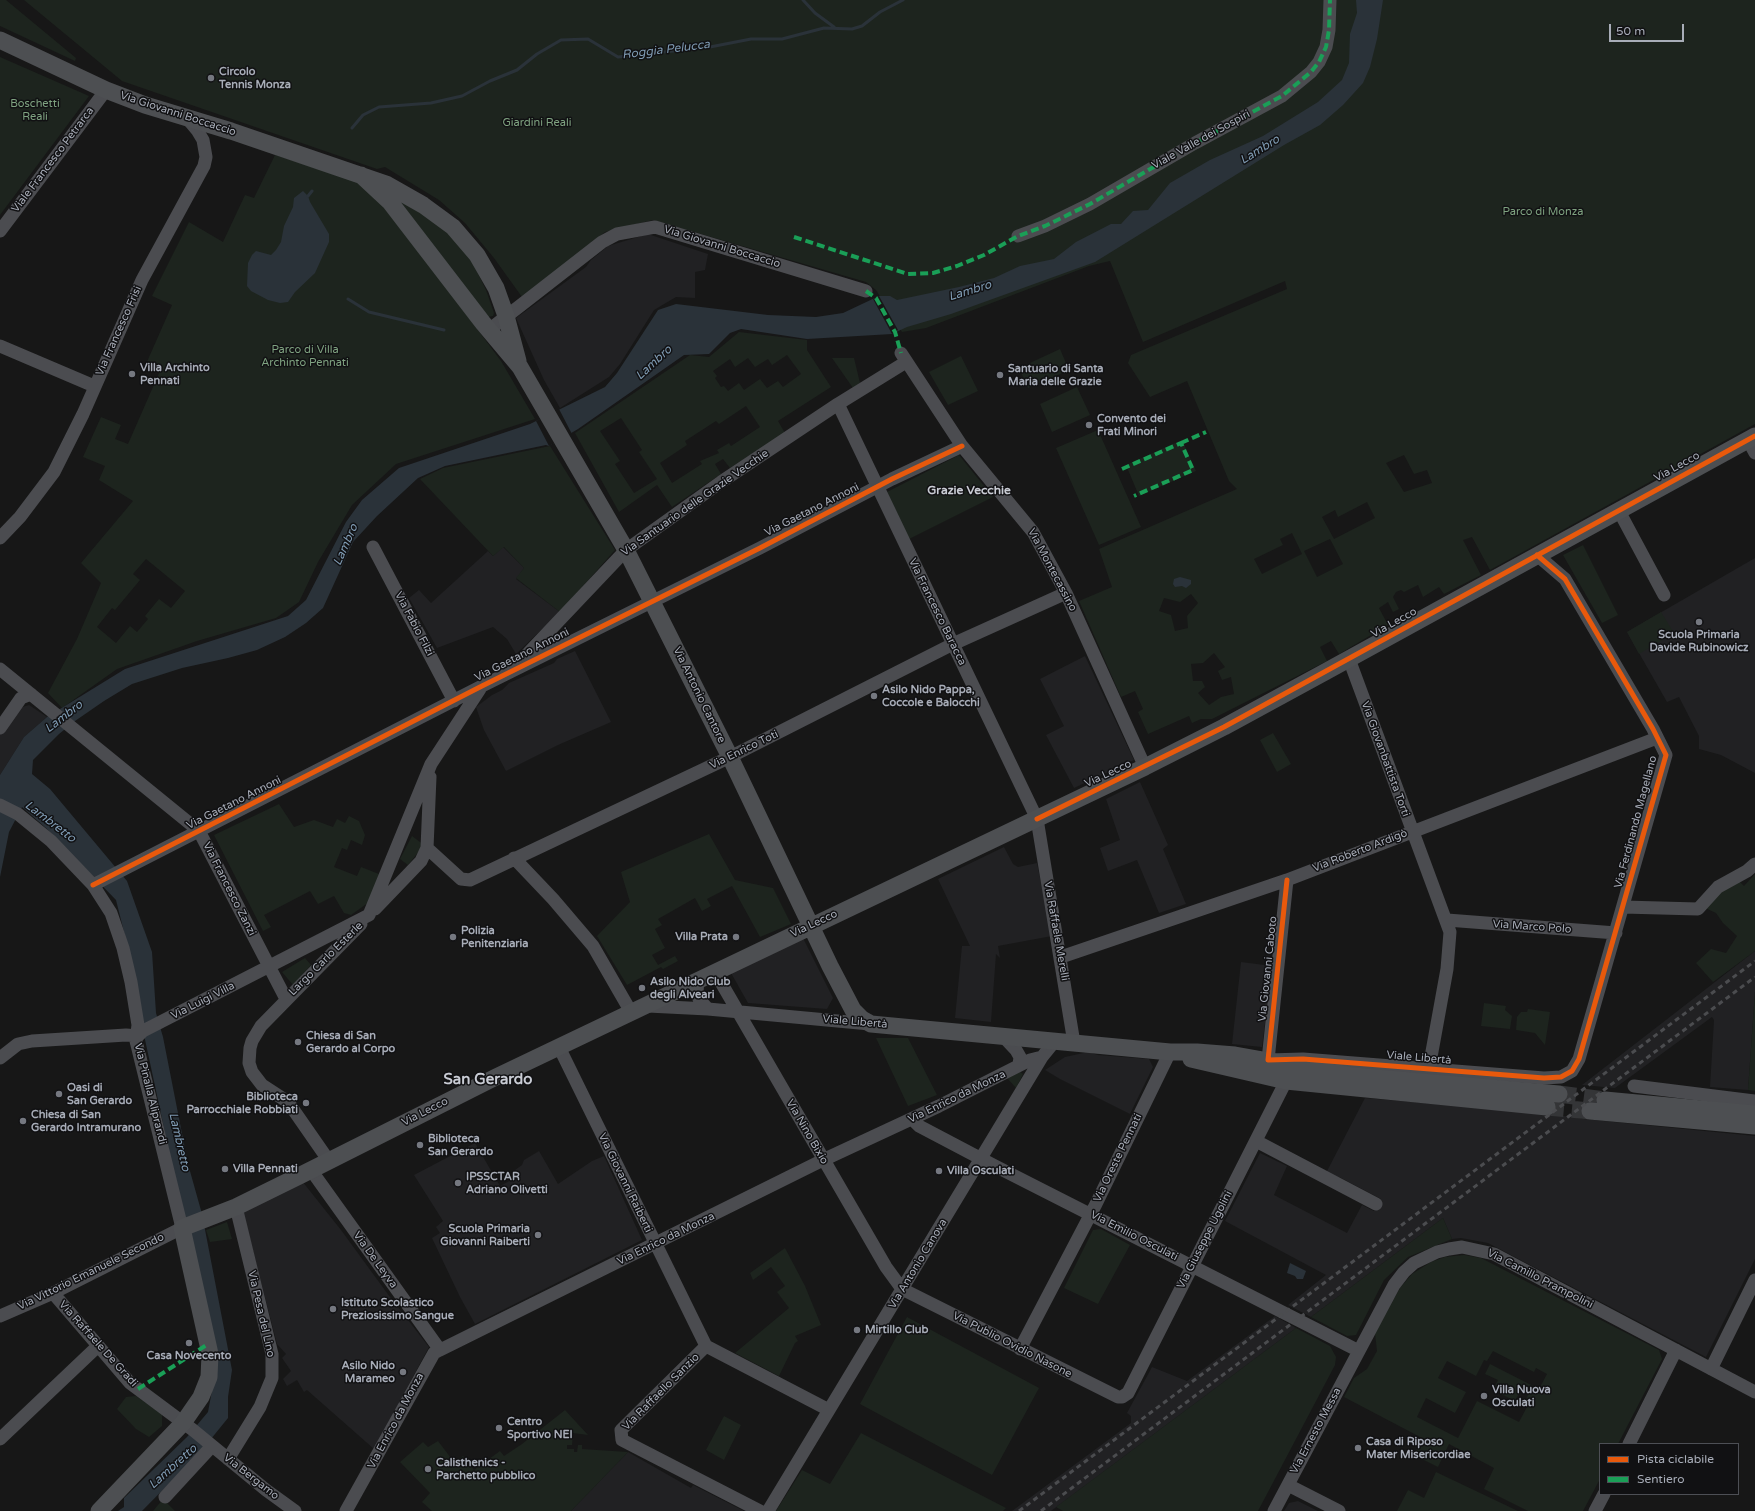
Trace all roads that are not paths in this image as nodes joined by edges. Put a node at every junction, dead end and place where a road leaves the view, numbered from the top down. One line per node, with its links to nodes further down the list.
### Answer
1 (1330, 0): 7 (street, Viale Valle dei Sospiri)
2 (0, 40): 3 (main road, Via Giovanni Boccaccio)
3 (106, 90): 4 (main road, Via Giovanni Boccaccio); 6 (street, Viale Francesco Petrarca)
4 (186, 118): 5 (main road, Via Giovanni Boccaccio); 14 (street, Via Francesco Frisi)
5 (361, 175): 9 (main road, Via Giovanni Boccaccio); 10 (main road, Via Giovanni Boccaccio)
6 (0, 231)
7 (1018, 236)
8 (866, 291): 9 (street, Via Giovanni Boccaccio)
9 (506, 316): 10 (street, Via Giovanni Boccaccio); 13 (main road, Via Giovanni Boccaccio)
10 (489, 330): 13 (main road, Via Giovanni Boccaccio)
11 (0, 346): 14 (street)
12 (903, 357): 15 (street, Via Santuario delle Grazie Vecchie); 17 (street, Via Montecassino)
13 (520, 367): 22 (main road, Via Antonio Cantore)
14 (94, 386): 20 (street, Via Francesco Frisi)
15 (838, 404): 18 (street, Via Francesco Baracca); 22 (street, Via Santuario delle Grazie Vecchie)
16 (1753, 443): 19 (main road, Via Lecco)
17 (962, 446): 18 (street, Via Gaetano Annoni); 24 (street, Via Montecassino)
18 (877, 488): 26 (street, Via Gaetano Annoni); 27 (street, Via Francesco Baracca)
19 (1619, 511): 23 (main road, Via Lecco); 25 (street)
20 (0, 538)
21 (373, 547): 33 (street, Via Fabio Filzi)
22 (626, 550): 26 (main road, Via Antonio Cantore); 30 (street, Via Santuario delle Grazie Vecchie)
23 (1544, 551): 28 (main road, Via Lecco); 35 (street, Via Ferdinando Magellano)
24 (1066, 592): 27 (street, Via Enrico Toti); 38 (street, Via Montecassino)
25 (1664, 595)
26 (653, 601): 30 (street, Via Gaetano Annoni); 36 (main road, Via Antonio Cantore)
27 (953, 644): 36 (street, Via Enrico Toti); 40 (street, Via Francesco Baracca)
28 (1348, 659): 38 (main road, Via Lecco); 43 (street, Via Giovanbattista Torti)
29 (0, 669): 32 (street)
30 (509, 673): 31 (street, Via Gaetano Annoni)
31 (482, 686): 33 (street, Via Gaetano Annoni); 37 (street, Largo Carlo Esterle)
32 (32, 694): 34 (street); 42 (street, Via Francesco Zanzi)
33 (454, 702): 42 (street, Via Gaetano Annoni)
34 (0, 728)
35 (1657, 738): 43 (street, Via Roberto Ardigò); 52 (street, Via Ferdinando Magellano)
36 (730, 757): 47 (street, Via Enrico Toti); 55 (main road, Via Antonio Cantore)
37 (431, 764): 41 (street, Largo Carlo Esterle); 44 (street, Largo Carlo Esterle)
38 (1146, 767): 40 (main road, Via Lecco)
39 (0, 805): 51 (street, Via Pinalla Aliprandi)
40 (1037, 819): 55 (main road, Via Lecco); 57 (street, Via Raffaele Merelli)
41 (405, 830): 44 (street); 46 (street, Largo Carlo Esterle)
42 (199, 831): 51 (street, Via Gaetano Annoni); 58 (street, Via Francesco Zanzi)
43 (1412, 831): 50 (street, Via Roberto Ardigò); 54 (street, Via Giovanbattista Torti)
44 (426, 834): 45 (street, Largo Carlo Esterle)
45 (427, 848): 47 (street, Via Enrico Toti); 49 (street, Largo Carlo Esterle)
46 (394, 857): 49 (street); 53 (street, Largo Carlo Esterle)
47 (514, 858): 63 (street)
48 (1755, 864): 52 (street)
49 (412, 871): 53 (street, Largo Carlo Esterle)
50 (1287, 880): 57 (street, Via Roberto Ardigò); 74 (street, Via Giovanni Caboto)
51 (95, 884): 66 (street, Via Pinalla Aliprandi)
52 (1623, 907): 56 (street, Via Ferdinando Magellano)
53 (369, 915): 58 (street, Largo Carlo Esterle); 61 (street, Largo Carlo Esterle)
54 (1447, 920): 56 (street, Via Marco Polo); 76 (street, Via Giovanbattista Torti)
55 (811, 926): 59 (main road, Via Lecco); 65 (main road, Via Antonio Cantore)
56 (1616, 933): 77 (street, Via Ferdinando Magellano)
57 (1061, 957): 69 (street, Via Raffaele Merelli)
58 (269, 967): 61 (street, Largo Carlo Esterle); 66 (street, Via Luigi Villa)
59 (715, 972): 60 (main road, Via Lecco); 64 (street, Via Nino Bixio)
60 (698, 980): 62 (street); 63 (main road, Via Lecco)
61 (286, 1000): 91 (street)
62 (708, 1008): 63 (street, Viale Libertà); 64 (street, Viale Libertà)
63 (637, 1009): 70 (main road, Via Lecco)
64 (737, 1011): 65 (street, Viale Libertà); 90 (street, Via Nino Bixio)
65 (871, 1024): 67 (main road, Viale Libertà)
66 (140, 1034): 73 (street); 96 (street, Via Pinalla Aliprandi)
67 (1002, 1035): 68 (main road, Viale Libertà); 75 (street)
68 (1055, 1041): 69 (main road, Viale Libertà); 72 (street)
69 (1074, 1043): 71 (main road, Viale Libertà)
70 (559, 1047): 91 (main road, Via Lecco); 97 (street, Via Giovanni Raiberti)
71 (1170, 1052): 74 (main road, Viale Libertà); 78 (main road, Viale Libertà); 95 (street, Via Oreste Pennati)
72 (1042, 1057): 75 (street, Via Enrico da Monza); 89 (street, Via Antonio Canova)
73 (0, 1058)
74 (1268, 1060): 76 (street, Viale Libertà); 80 (main road, Viale Libertà)
75 (1019, 1065): 86 (street, Via Enrico da Monza)
76 (1428, 1068): 77 (street, Viale Libertà)
77 (1567, 1074)
78 (1286, 1081): 83 (main road, Viale Libertà); 88 (street, Via Giuseppe Ugolini)
79 (1634, 1086): 82 (street)
80 (1559, 1094)
81 (1605, 1100): 85 (main road)
82 (1755, 1101)
83 (1547, 1107)
84 (1590, 1111): 87 (main road)
85 (1755, 1114)
86 (912, 1119): 89 (street, Via Emilio Osculati); 90 (street, Via Enrico da Monza)
87 (1755, 1126)
88 (1256, 1141): 93 (street); 98 (street, Via Giuseppe Ugolini)
89 (982, 1158): 95 (street, Via Emilio Osculati); 100 (street, Via Antonio Canova)
90 (823, 1160): 97 (street, Via Enrico da Monza); 100 (street, Via Nino Bixio)
91 (329, 1161): 92 (main road, Via Lecco)
92 (311, 1170): 94 (main road, Via Lecco); 106 (street, Via De Leyva)
93 (1376, 1204)
94 (236, 1207): 96 (main road, Via Lecco); 117 (street, Via Pesa del Lino)
95 (1091, 1214): 98 (street, Via Emilio Osculati); 105 (street, Via Oreste Pennati)
96 (184, 1227): 101 (street, Via Vittorio Emanuele Secondo); 113 (main road, Via Pinalla Aliprandi)
97 (655, 1244): 104 (street, Via Giovanni Raiberti); 106 (street, Via Enrico da Monza)
98 (1192, 1265): 108 (street, Via Emilio Osculati); 111 (street, Via Giuseppe Ugolini)
99 (1755, 1280): 109 (street)
100 (902, 1289): 105 (street, Via Publio Ovidio Nasone); 112 (street, Via Antonio Canova)
101 (53, 1294): 102 (street, Via Vittorio Emanuele Secondo); 103 (street, Via Raffaele De Gradi)
102 (0, 1316)
103 (98, 1346): 113 (street, Via Raffaele De Gradi); 114 (street)
104 (706, 1346): 112 (street); 124 (street, Via Raffaello Sanzio)
105 (1020, 1349): 111 (street, Via Publio Ovidio Nasone)
106 (440, 1350): 123 (street, Via Enrico da Monza)
107 (1676, 1350): 108 (street, Via Camillo Prampolini); 109 (street, Via Camillo Prampolini); 115 (street)
108 (1359, 1351): 118 (street, Via Ernesto Messa)
109 (1710, 1369): 110 (street, Via Camillo Prampolini)
110 (1755, 1392)
111 (1122, 1397)
112 (829, 1410): 125 (street, Via Antonio Canova)
113 (188, 1426): 116 (street, Via Raffaele De Gradi); 121 (main road, Via Pinalla Aliprandi)
114 (0, 1438)
115 (1630, 1443)
116 (210, 1444): 117 (street, Via Bergamo); 120 (street)
117 (228, 1459): 122 (street, Via Bergamo)
118 (1288, 1485): 126 (street, Via Ernesto Messa); 127 (street)
119 (1603, 1495): 128 (street)
120 (165, 1497)
121 (99, 1511)
122 (295, 1511)
123 (346, 1511)
124 (760, 1511)
125 (768, 1511)
126 (1274, 1511)
127 (1339, 1511)
128 (1595, 1511)

